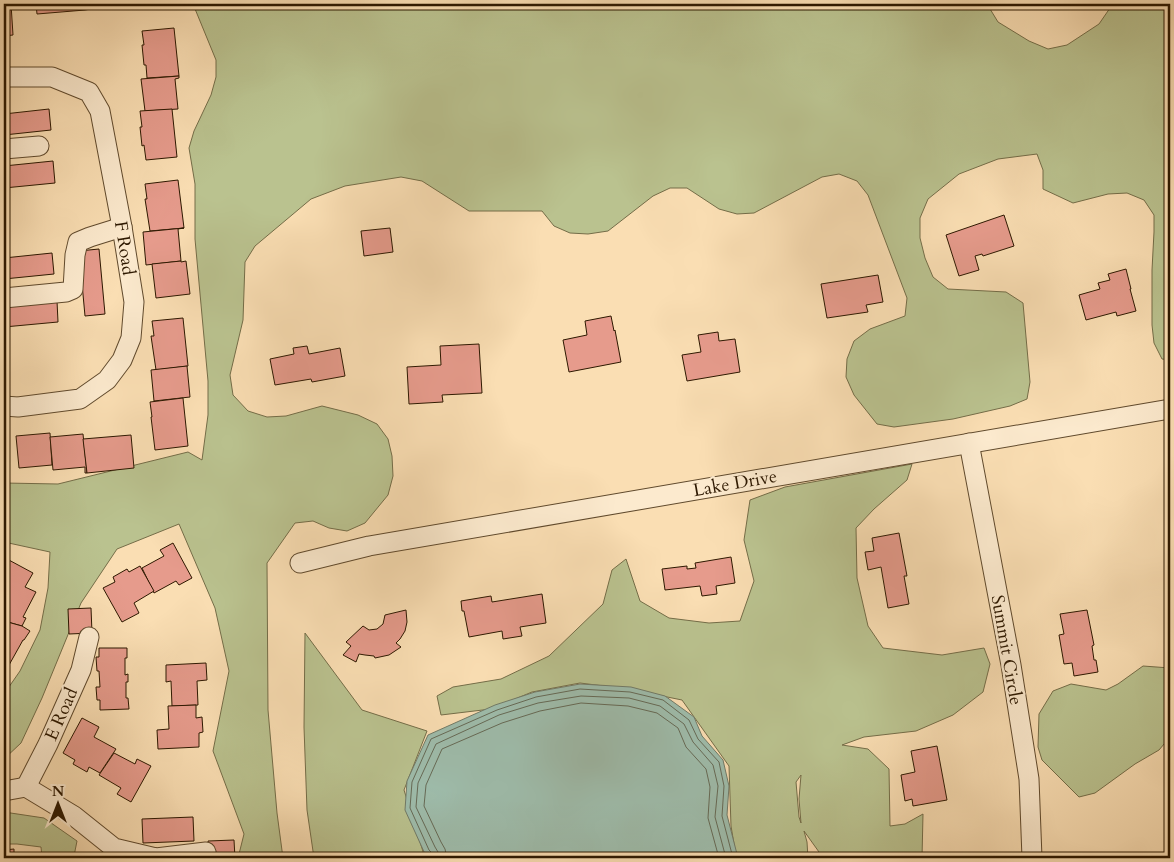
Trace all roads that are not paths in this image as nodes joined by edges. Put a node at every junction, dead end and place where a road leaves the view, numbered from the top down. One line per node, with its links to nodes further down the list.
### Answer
1 (4, 77): 4 (street, F Road)
2 (39, 146): 3 (street)
3 (4, 149)
4 (122, 227): 5 (street); 6 (street, F Road)
5 (4, 298)
6 (4, 406)
7 (1170, 408): 8 (street, Lake Drive)
8 (969, 443): 9 (street, Lake Drive); 14 (street, Summit Circle)
9 (300, 563)
10 (90, 637): 11 (street, E Road)
11 (26, 787): 12 (street); 13 (street)
12 (4, 791)
13 (207, 858)
14 (1032, 858)

